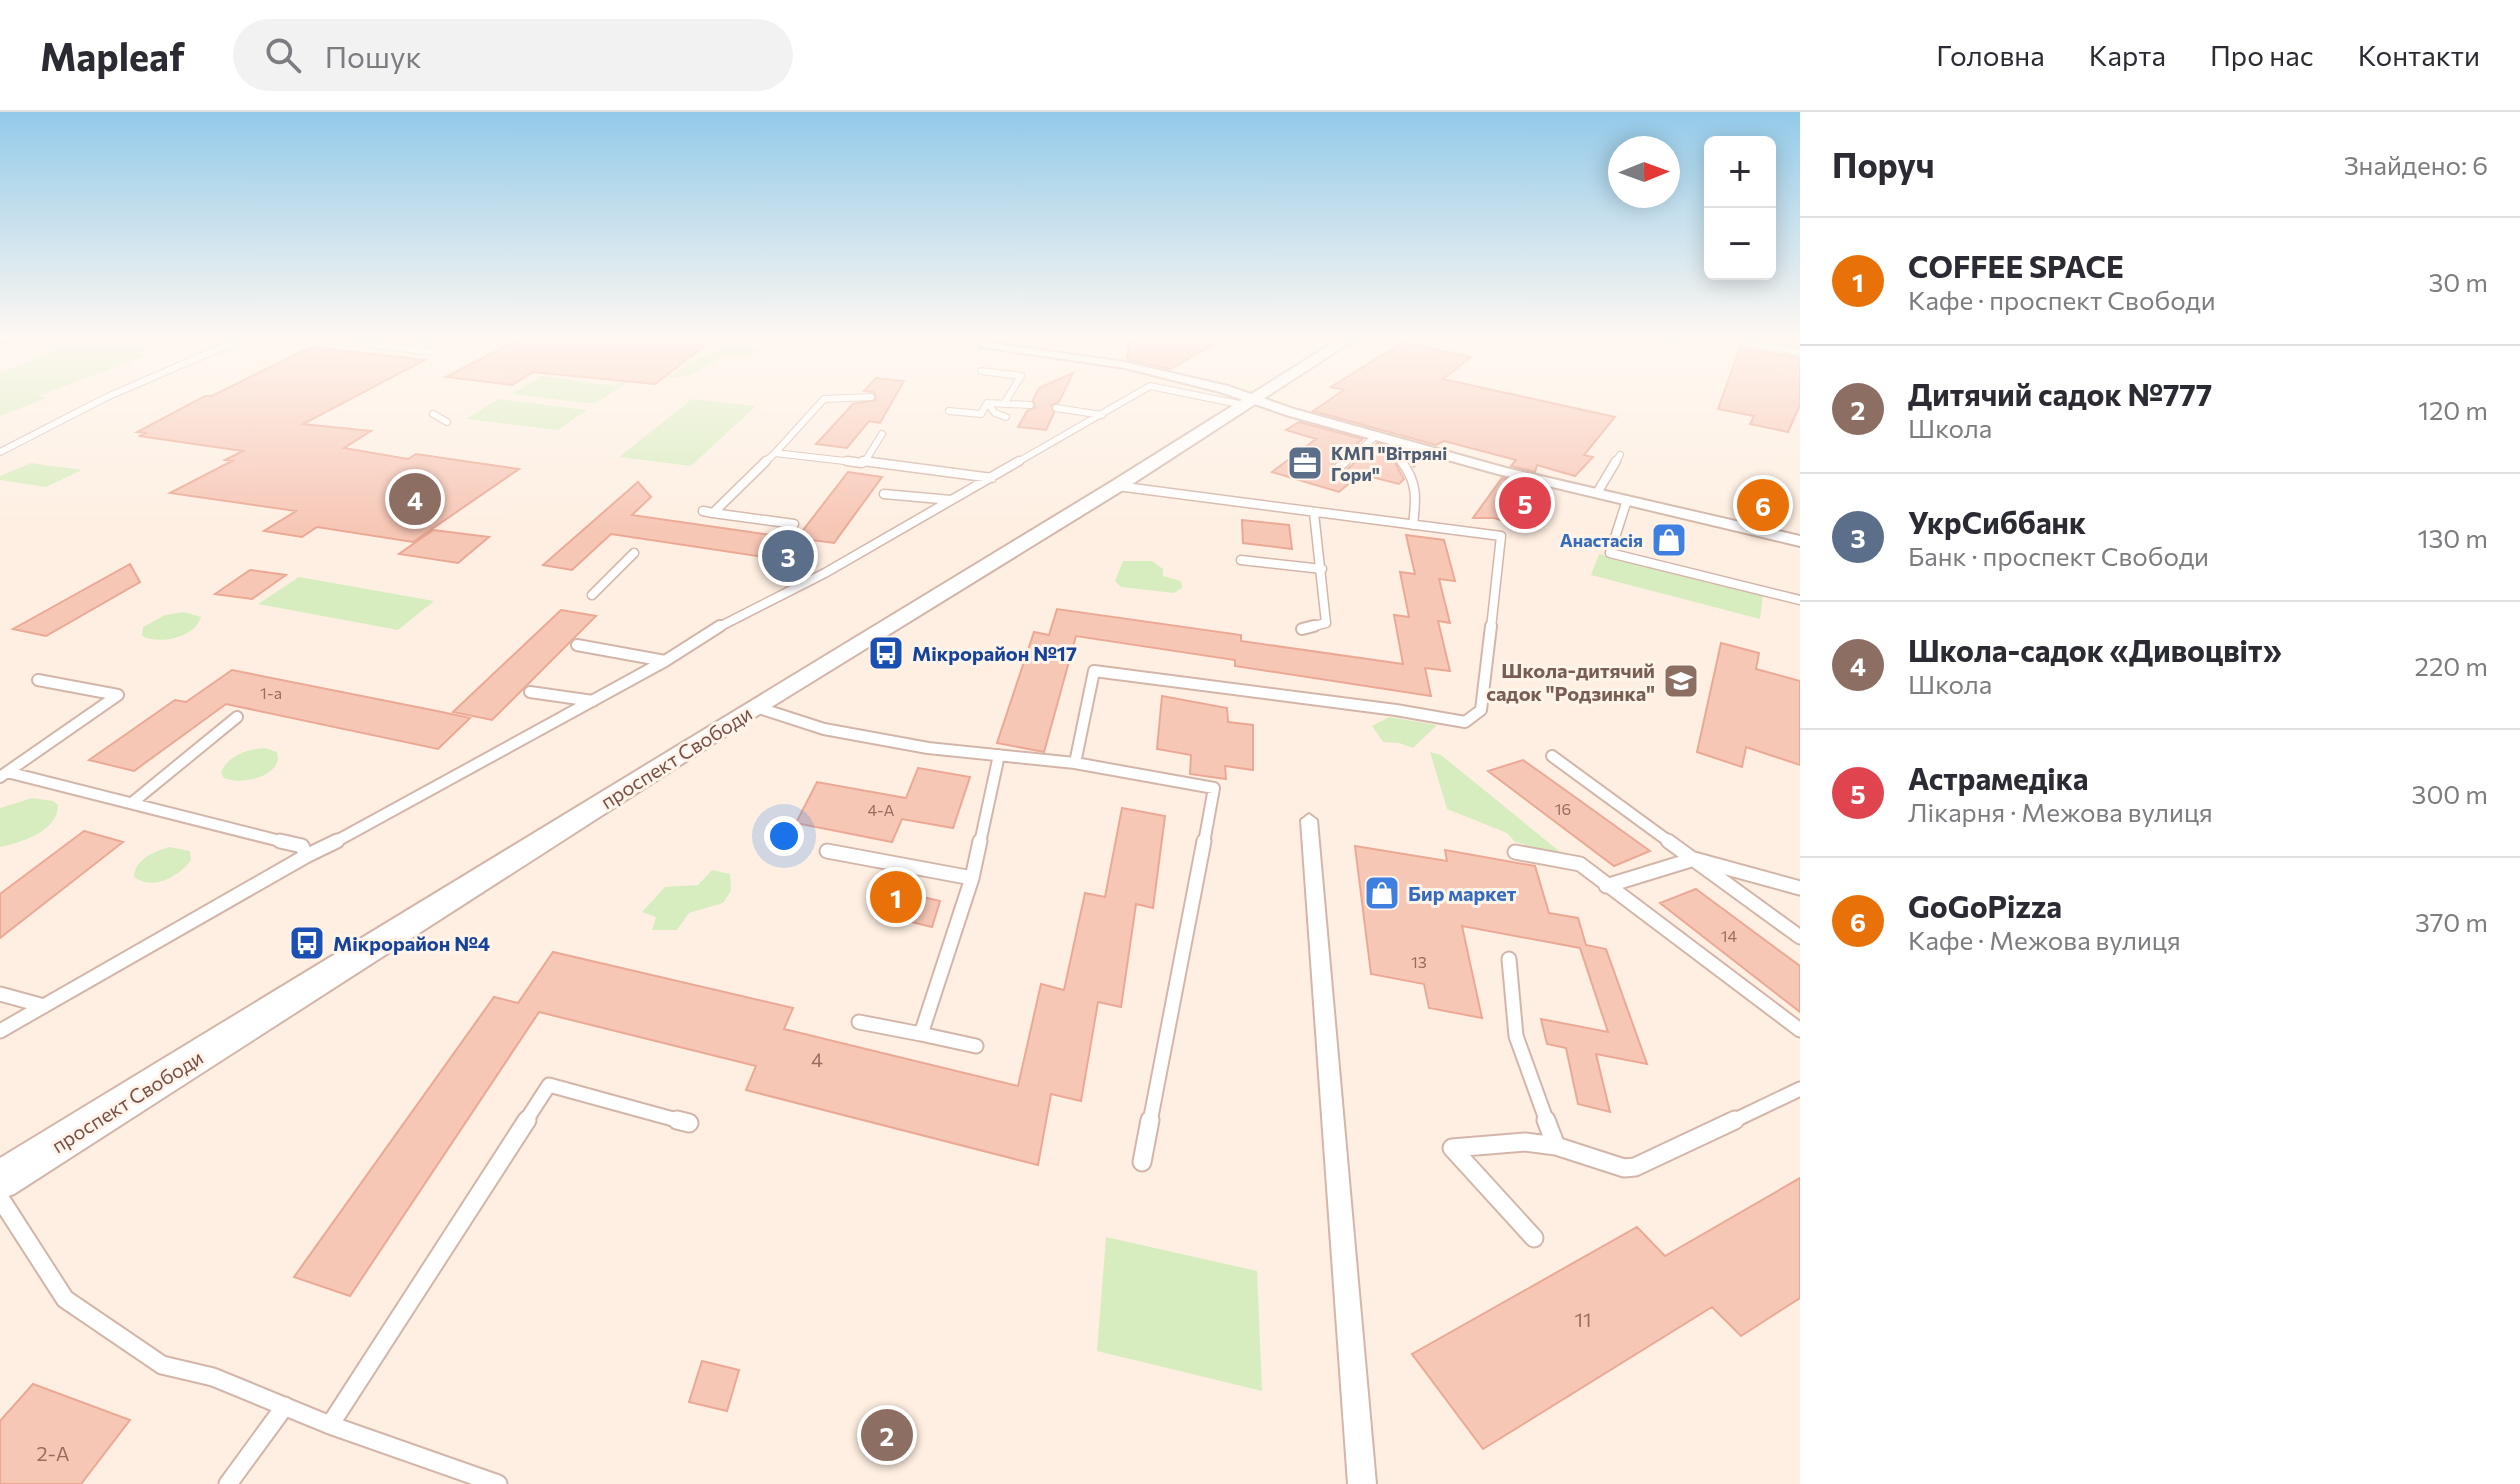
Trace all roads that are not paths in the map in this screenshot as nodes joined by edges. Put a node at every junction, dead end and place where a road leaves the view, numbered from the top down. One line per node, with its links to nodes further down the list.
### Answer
1 (101, 400): 19 (lane)
2 (823, 400): 20 (lane)
3 (1127, 400): 14 (lane)
4 (1231, 400): 9 (lane)
5 (1243, 400): 9 (street)
6 (1253, 400): 9 (street, проспект Свободи)
7 (1005, 402): 8 (lane); 10 (lane)
8 (987, 403): 12 (lane); 15 (lane)
9 (1248, 403): 18 (street); 26 (street, проспект Свободи)
10 (1030, 405)
11 (1056, 408): 14 (lane)
12 (949, 411)
13 (433, 414): 16 (lane)
14 (1102, 415): 25 (lane)
15 (1006, 417)
16 (447, 422)
17 (882, 434): 23 (lane)
18 (1376, 436): 24 (lane); 27 (street)
19 (0, 452)
20 (775, 453): 23 (lane); 32 (lane)
21 (1620, 455): 27 (lane)
22 (1399, 459): 35 (lane)
23 (862, 463): 25 (lane)
24 (1338, 468)
25 (992, 478): 29 (lane)
26 (1117, 486): 33 (lane); 48 (street, проспект Свободи)
27 (1597, 493): 30 (street)
28 (884, 494): 29 (lane)
29 (953, 500): 44 (lane)
30 (1627, 500): 36 (street); 41 (lane)
31 (703, 511): 32 (lane)
32 (713, 513): 34 (lane)
33 (1314, 513): 35 (lane); 39 (lane)
34 (794, 524)
35 (1413, 525): 52 (lane)
36 (1800, 541)
37 (634, 553): 40 (lane)
38 (1241, 560): 39 (lane)
39 (1322, 569): 42 (lane)
40 (592, 595)
41 (1800, 600)
42 (1302, 629)
43 (577, 645): 44 (lane)
44 (665, 661): 47 (lane)
45 (38, 680): 53 (lane)
46 (530, 692): 47 (lane)
47 (593, 701): 58 (lane)
48 (756, 707): 50 (lane); 76 (street, проспект Свободи)
49 (237, 717): 54 (lane)
50 (999, 755): 52 (lane); 60 (lane)
51 (1552, 756): 59 (lane)
52 (1075, 763): 75 (lane)
53 (3, 774): 54 (lane)
54 (133, 802): 58 (lane)
55 (1309, 820): 83 (street)
56 (827, 851): 60 (lane)
57 (1515, 852): 61 (lane)
58 (306, 856): 66 (lane)
59 (1694, 859): 61 (lane); 62 (lane); 63 (lane)
60 (972, 878): 70 (lane)
61 (1606, 886): 68 (lane)
62 (1800, 888)
63 (1800, 937)
64 (1509, 959): 74 (lane)
65 (0, 994): 66 (lane)
66 (44, 1006): 69 (lane)
67 (859, 1022): 70 (lane)
68 (1800, 1030)
69 (0, 1031)
70 (921, 1034): 71 (lane)
71 (976, 1046)
72 (1800, 1089): 74 (lane)
73 (689, 1123): 80 (lane)
74 (1556, 1146): 78 (lane)
75 (1142, 1162)
76 (0, 1180)
77 (0, 1198): 79 (lane)
78 (1534, 1238)
79 (285, 1406): 80 (lane); 81 (lane)
80 (330, 1425): 82 (lane)
81 (228, 1484)
82 (498, 1484)
83 (1362, 1484)

